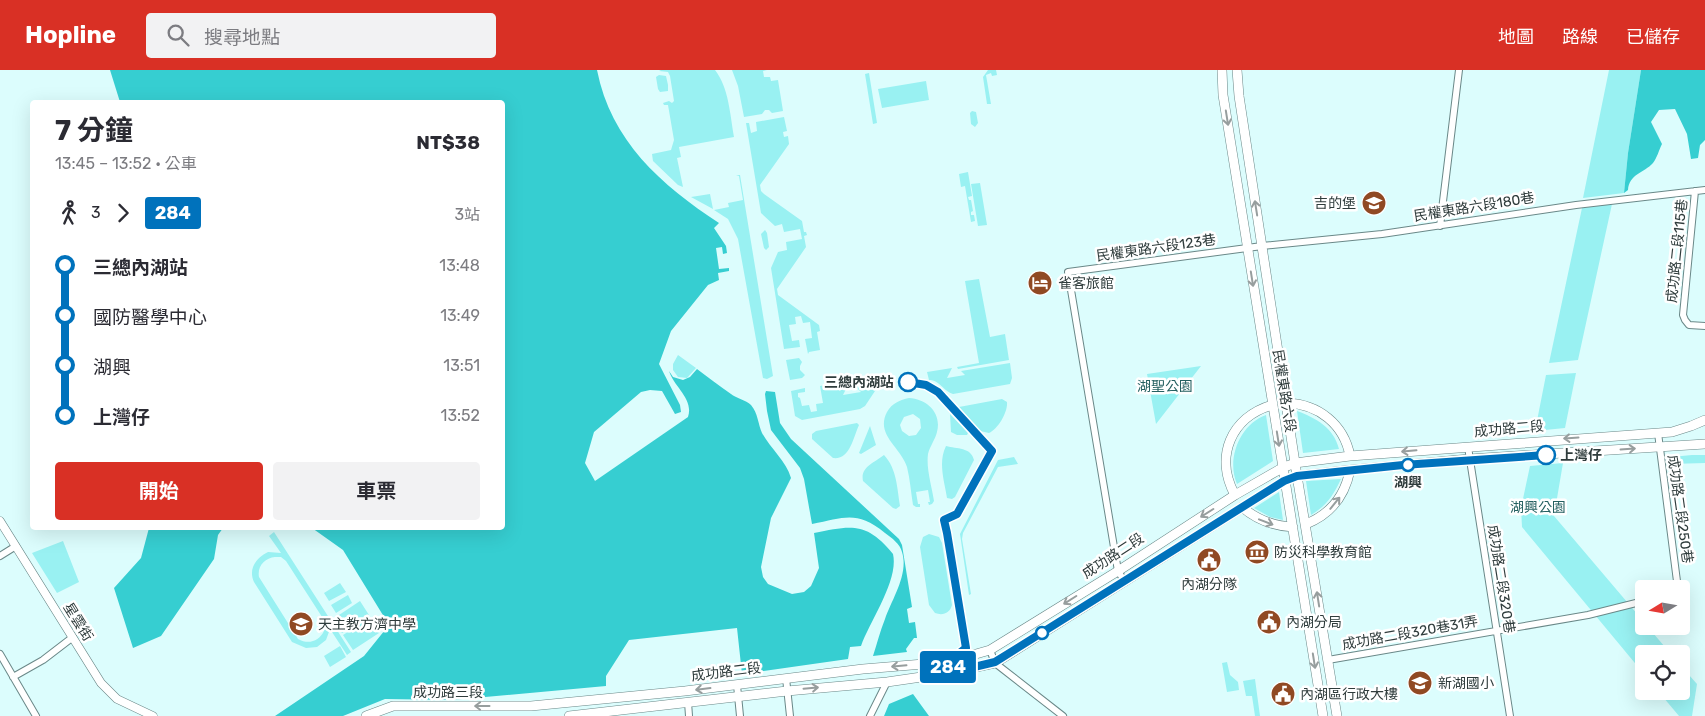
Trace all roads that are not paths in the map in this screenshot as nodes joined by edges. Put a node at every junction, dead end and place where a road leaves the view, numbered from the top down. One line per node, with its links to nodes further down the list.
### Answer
1 (1222, 70): 8 (main road, 民權東路六段, one-way to 8)
2 (1237, 70): 7 (main road, 民權東路六段, one-way to 2)
3 (1459, 70): 6 (street)
4 (1705, 190): 5 (street, 民權東路六段180巷)
5 (1695, 191): 6 (street, 民權東路六段180巷); 9 (street, 成功路二段115巷)
6 (1440, 226): 7 (street, 民權東路六段180巷)
7 (1262, 246): 8 (street, 民權東路六段180巷); 10 (main road, 民權東路六段)
8 (1248, 248): 11 (main road, 民權東路六段, one-way to 11); 31 (street, 民權東路六段123巷)
9 (1705, 326)
10 (1286, 404): 17 (main road); 19 (main road, 民權東路六段)
11 (1272, 405): 20 (main road, 民權東路六段, one-way to 20); 24 (main road)
12 (1705, 420): 13 (main road, 成功路二段)
13 (1658, 433): 15 (street, 成功路二段250巷); 16 (main road, 成功路二段, one-way to 16)
14 (1705, 444): 15 (main road, 成功路二段)
15 (1659, 446): 18 (main road, 成功路二段, one-way to 15); 32 (street, 成功路二段250巷)
16 (1468, 447): 17 (main road, 成功路二段, one-way to 17); 18 (street, 成功路二段320巷)
17 (1350, 456): 19 (main road, 成功路二段)
18 (1469, 459): 21 (main road, 成功路二段); 35 (street, 成功路二段320巷)
19 (1295, 464): 20 (main road, 成功路二段); 22 (main road, 民權東路六段)
20 (1282, 468): 23 (main road, 民權東路六段); 24 (main road, 成功路二段)
21 (1350, 470): 22 (main road, 成功路二段); 27 (main road, one-way to 21)
22 (1297, 476): 23 (main road, 成功路二段); 27 (main road, 民權東路六段)
23 (1284, 481): 25 (main road, 成功路二段); 28 (main road, 民權東路六段)
24 (1235, 495): 31 (main road, 成功路二段, one-way to 31)
25 (1242, 508): 28 (main road, one-way to 28); 33 (main road, 成功路二段)
26 (0, 521): 29 (street, 星雲街)
27 (1306, 524): 39 (main road, 民權東路六段, one-way to 27)
28 (1293, 527): 58 (main road, 民權東路六段, one-way to 58)
29 (16, 546): 30 (street); 36 (street, 星雲街)
30 (0, 556)
31 (1118, 571): 33 (street); 37 (main road, 成功路二段, one-way to 37)
32 (1677, 580)
33 (1124, 582): 40 (main road, 成功路二段)
34 (1635, 603): 35 (street, 成功路二段320巷31弄)
35 (1497, 631): 39 (street, 成功路二段320巷31弄); 60 (street, 成功路二段320巷)
36 (73, 637): 41 (street); 50 (street, 星雲街)
37 (990, 650): 40 (street); 42 (main road, 成功路二段, one-way to 42)
38 (0, 654): 41 (street)
39 (1328, 660): 59 (main road, 民權東路六段)
40 (995, 662): 43 (main road, 成功路二段); 57 (street)
41 (13, 677): 49 (street)
42 (786, 678): 44 (main road, 成功路二段); 45 (street)
43 (887, 682): 45 (main road, 成功路二段, one-way to 43); 56 (street)
44 (737, 685): 46 (street); 48 (main road, 成功路二段, one-way to 48)
45 (787, 690): 46 (main road, 成功路二段); 55 (street)
46 (738, 697): 47 (main road, 成功路二段); 54 (street)
47 (688, 702): 52 (main road, 成功路二段); 53 (street)
48 (531, 706): 51 (main road, 成功路三段, one-way to 51)
49 (36, 716)
50 (153, 716)
51 (366, 716)
52 (570, 716)
53 (689, 716)
54 (740, 716)
55 (790, 716)
56 (870, 716)
57 (1063, 716)
58 (1323, 716)
59 (1337, 716)
60 (1510, 716)

